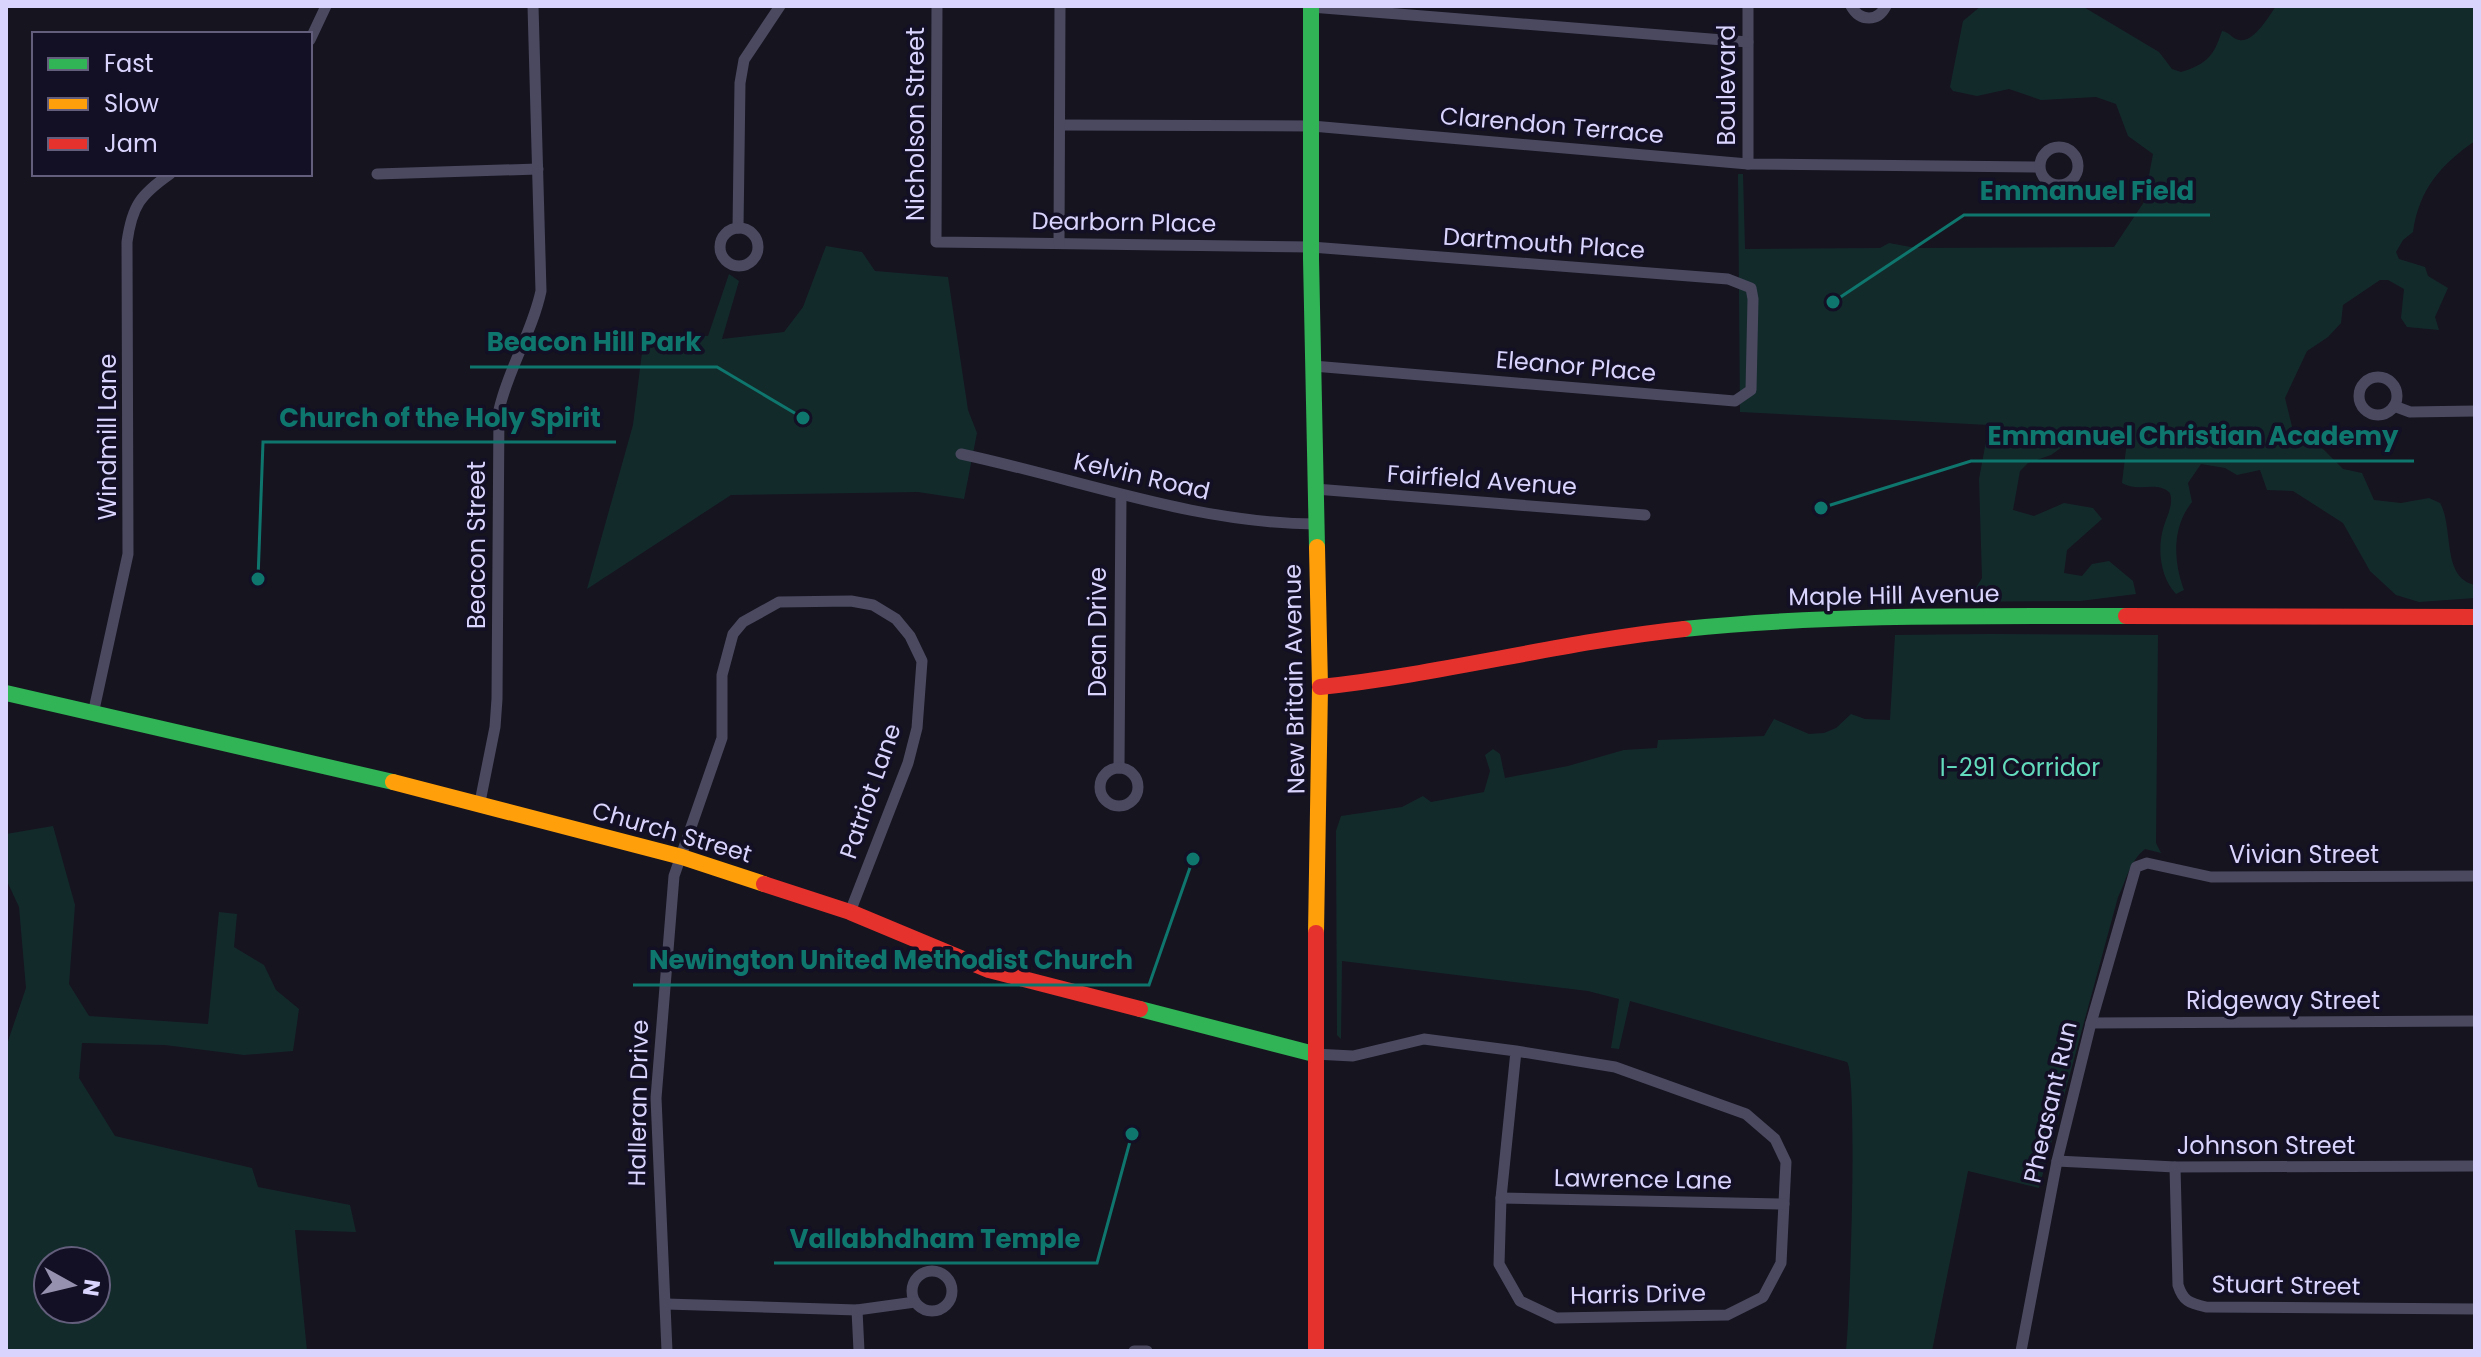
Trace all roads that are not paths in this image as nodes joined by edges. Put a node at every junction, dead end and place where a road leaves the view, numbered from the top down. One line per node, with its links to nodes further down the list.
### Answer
1 (326, 6): 10 (street)
2 (533, 6): 16 (street, Beacon Street)
3 (780, 6): 19 (street)
4 (937, 6): 20 (street, Nicholson Street)
5 (1060, 6): 12 (street)
6 (1311, 6): 11 (street); 13 (main road, New Britain Avenue)
7 (1748, 6): 11 (street, Boulevard)
8 (1851, 6): 9 (street)
9 (1886, 6)
10 (312, 36)
11 (1748, 42): 14 (street, Boulevard)
12 (1060, 125): 13 (street, Clarendon Terrace); 21 (street)
13 (1312, 126): 14 (street, Clarendon Terrace); 22 (main road, New Britain Avenue)
14 (1748, 164): 15 (street, Clarendon Terrace)
15 (2039, 167)
16 (538, 169): 17 (street); 37 (street, Beacon Street)
17 (377, 174)
18 (168, 176): 35 (street, Windmill Lane)
19 (738, 228)
20 (936, 242): 21 (street, Dearborn Place)
21 (1059, 243): 22 (street, Dearborn Place)
22 (1311, 247): 23 (street, Dartmouth Place); 24 (main road, New Britain Avenue)
23 (1753, 309): 24 (street, Eleanor Place)
24 (1313, 366): 28 (main road, New Britain Avenue)
25 (2394, 406): 26 (street)
26 (2475, 411)
27 (961, 454): 29 (street, Kelvin Road)
28 (1315, 489): 30 (street, Fairfield Avenue); 31 (main road, New Britain Avenue)
29 (1121, 496): 31 (street, Kelvin Road); 36 (street, Dean Drive)
30 (1645, 515)
31 (1315, 524): 33 (main road, New Britain Avenue)
32 (2475, 617): 33 (main road, Maple Hill Avenue)
33 (1320, 687): 45 (main road, New Britain Avenue)
34 (6, 693): 35 (main road, Church Street)
35 (93, 714): 37 (main road, Church Street)
36 (1119, 768)
37 (480, 802): 38 (main road, Church Street)
38 (682, 857): 41 (main road, Church Street); 41 (street, Patriot Lane); 52 (street, Halleran Drive)
39 (2136, 867): 40 (street, Vivian Street); 43 (street, Pheasant Run)
40 (2475, 876)
41 (850, 912): 45 (main road, Church Street)
42 (2475, 1021): 43 (street, Ridgeway Street)
43 (2091, 1023): 46 (street, Pheasant Run)
44 (1516, 1051): 45 (street, Harris Drive); 49 (street, Harris Drive); 50 (street, Harris Drive)
45 (1314, 1054): 59 (main road, New Britain Avenue)
46 (2057, 1161): 48 (street, Johnson Street); 60 (street, Pheasant Run)
47 (2475, 1166): 48 (street, Johnson Street)
48 (2175, 1167): 53 (street, Stuart Street)
49 (1501, 1198): 50 (street, Lawrence Lane); 50 (street, Harris Drive)
50 (1784, 1204)
51 (915, 1302): 54 (street)
52 (666, 1304): 54 (street); 55 (street, Halleran Drive)
53 (2475, 1309)
54 (857, 1310): 56 (street)
55 (667, 1351)
56 (859, 1351)
57 (1134, 1351): 58 (street)
58 (1147, 1351)
59 (1316, 1351)
60 (2021, 1351)

